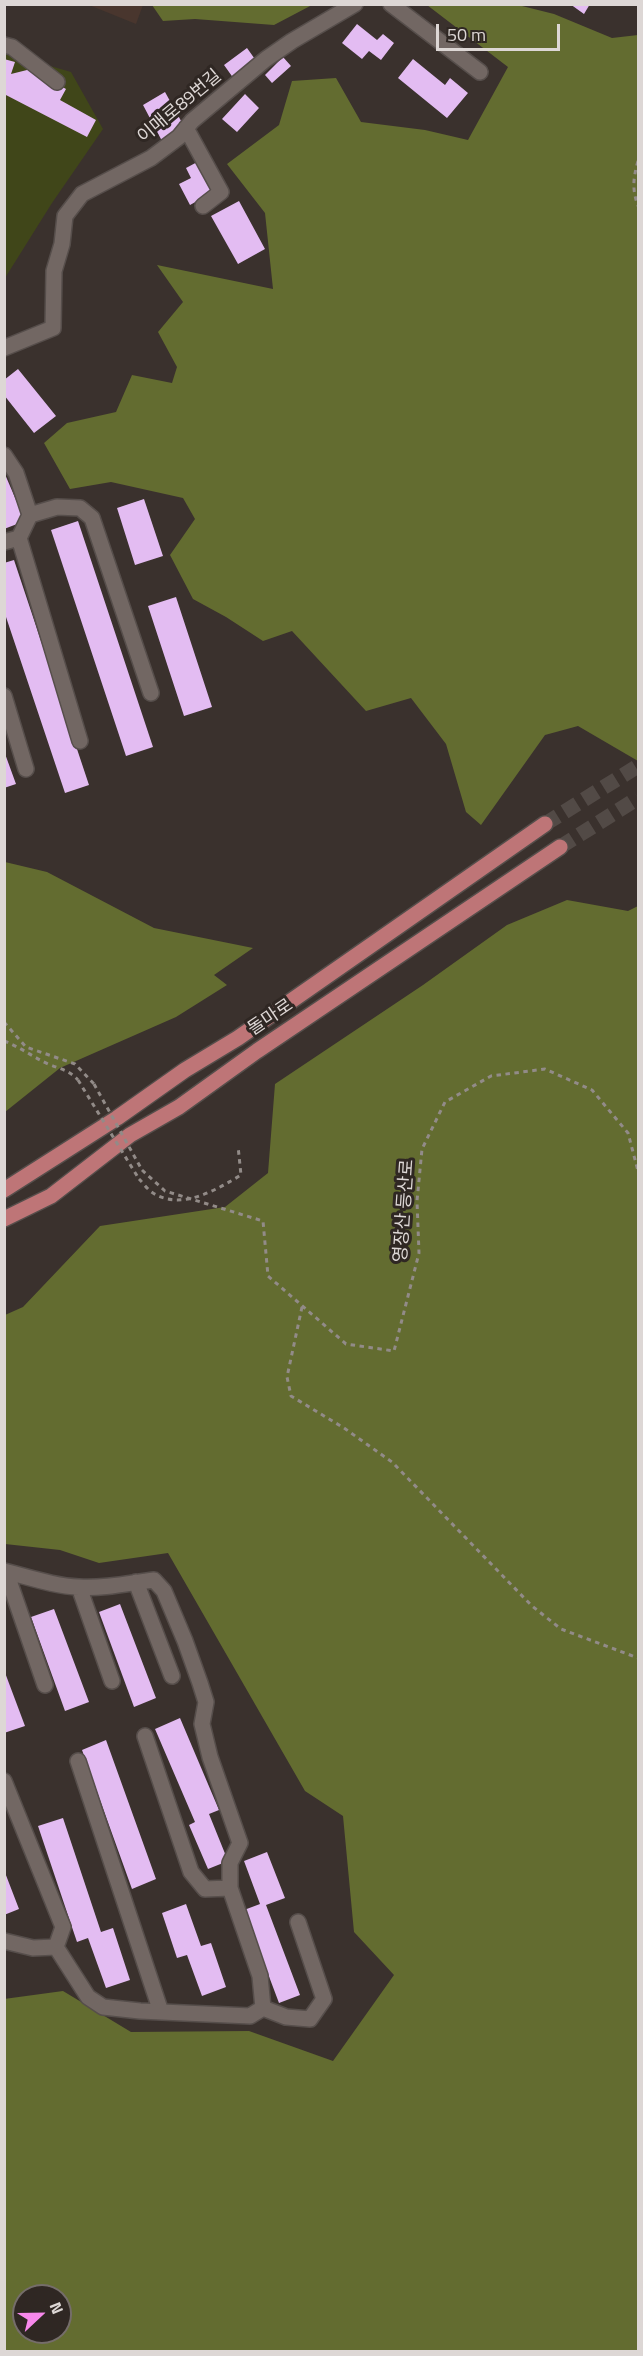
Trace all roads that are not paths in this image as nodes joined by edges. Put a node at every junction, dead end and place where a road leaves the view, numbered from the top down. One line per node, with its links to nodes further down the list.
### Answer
1 (355, 4): 6 (street, 이매로89번길)
2 (391, 4): 4 (street)
3 (4, 45): 5 (street)
4 (480, 72)
5 (57, 82)
6 (186, 128): 7 (street); 8 (street, 이매로89번길)
7 (203, 206)
8 (4, 348)
9 (4, 455): 10 (street)
10 (30, 515): 11 (street); 12 (street)
11 (12, 540): 14 (street)
12 (151, 693)
13 (4, 696): 15 (street)
14 (80, 741)
15 (26, 769)
16 (545, 824): 18 (main road, 돌마로)
17 (560, 847): 21 (main road, 돌마로)
18 (60, 1153): 19 (main road); 20 (main road, 돌마로)
19 (4, 1179)
20 (4, 1190)
21 (51, 1196): 22 (main road, 돌마로); 23 (main road)
22 (4, 1219)
23 (4, 1231)
24 (5, 1572): 26 (street); 29 (street)
25 (136, 1582): 26 (street); 27 (street); 33 (street)
26 (79, 1587): 28 (street)
27 (172, 1676)
28 (112, 1681)
29 (45, 1685)
30 (145, 1736): 33 (street)
31 (78, 1761): 38 (street)
32 (4, 1781): 36 (street)
33 (230, 1888): 37 (street)
34 (298, 1922): 37 (street)
35 (4, 1941): 36 (street)
36 (56, 1947): 38 (street)
37 (263, 2008): 38 (street)
38 (161, 2012)

